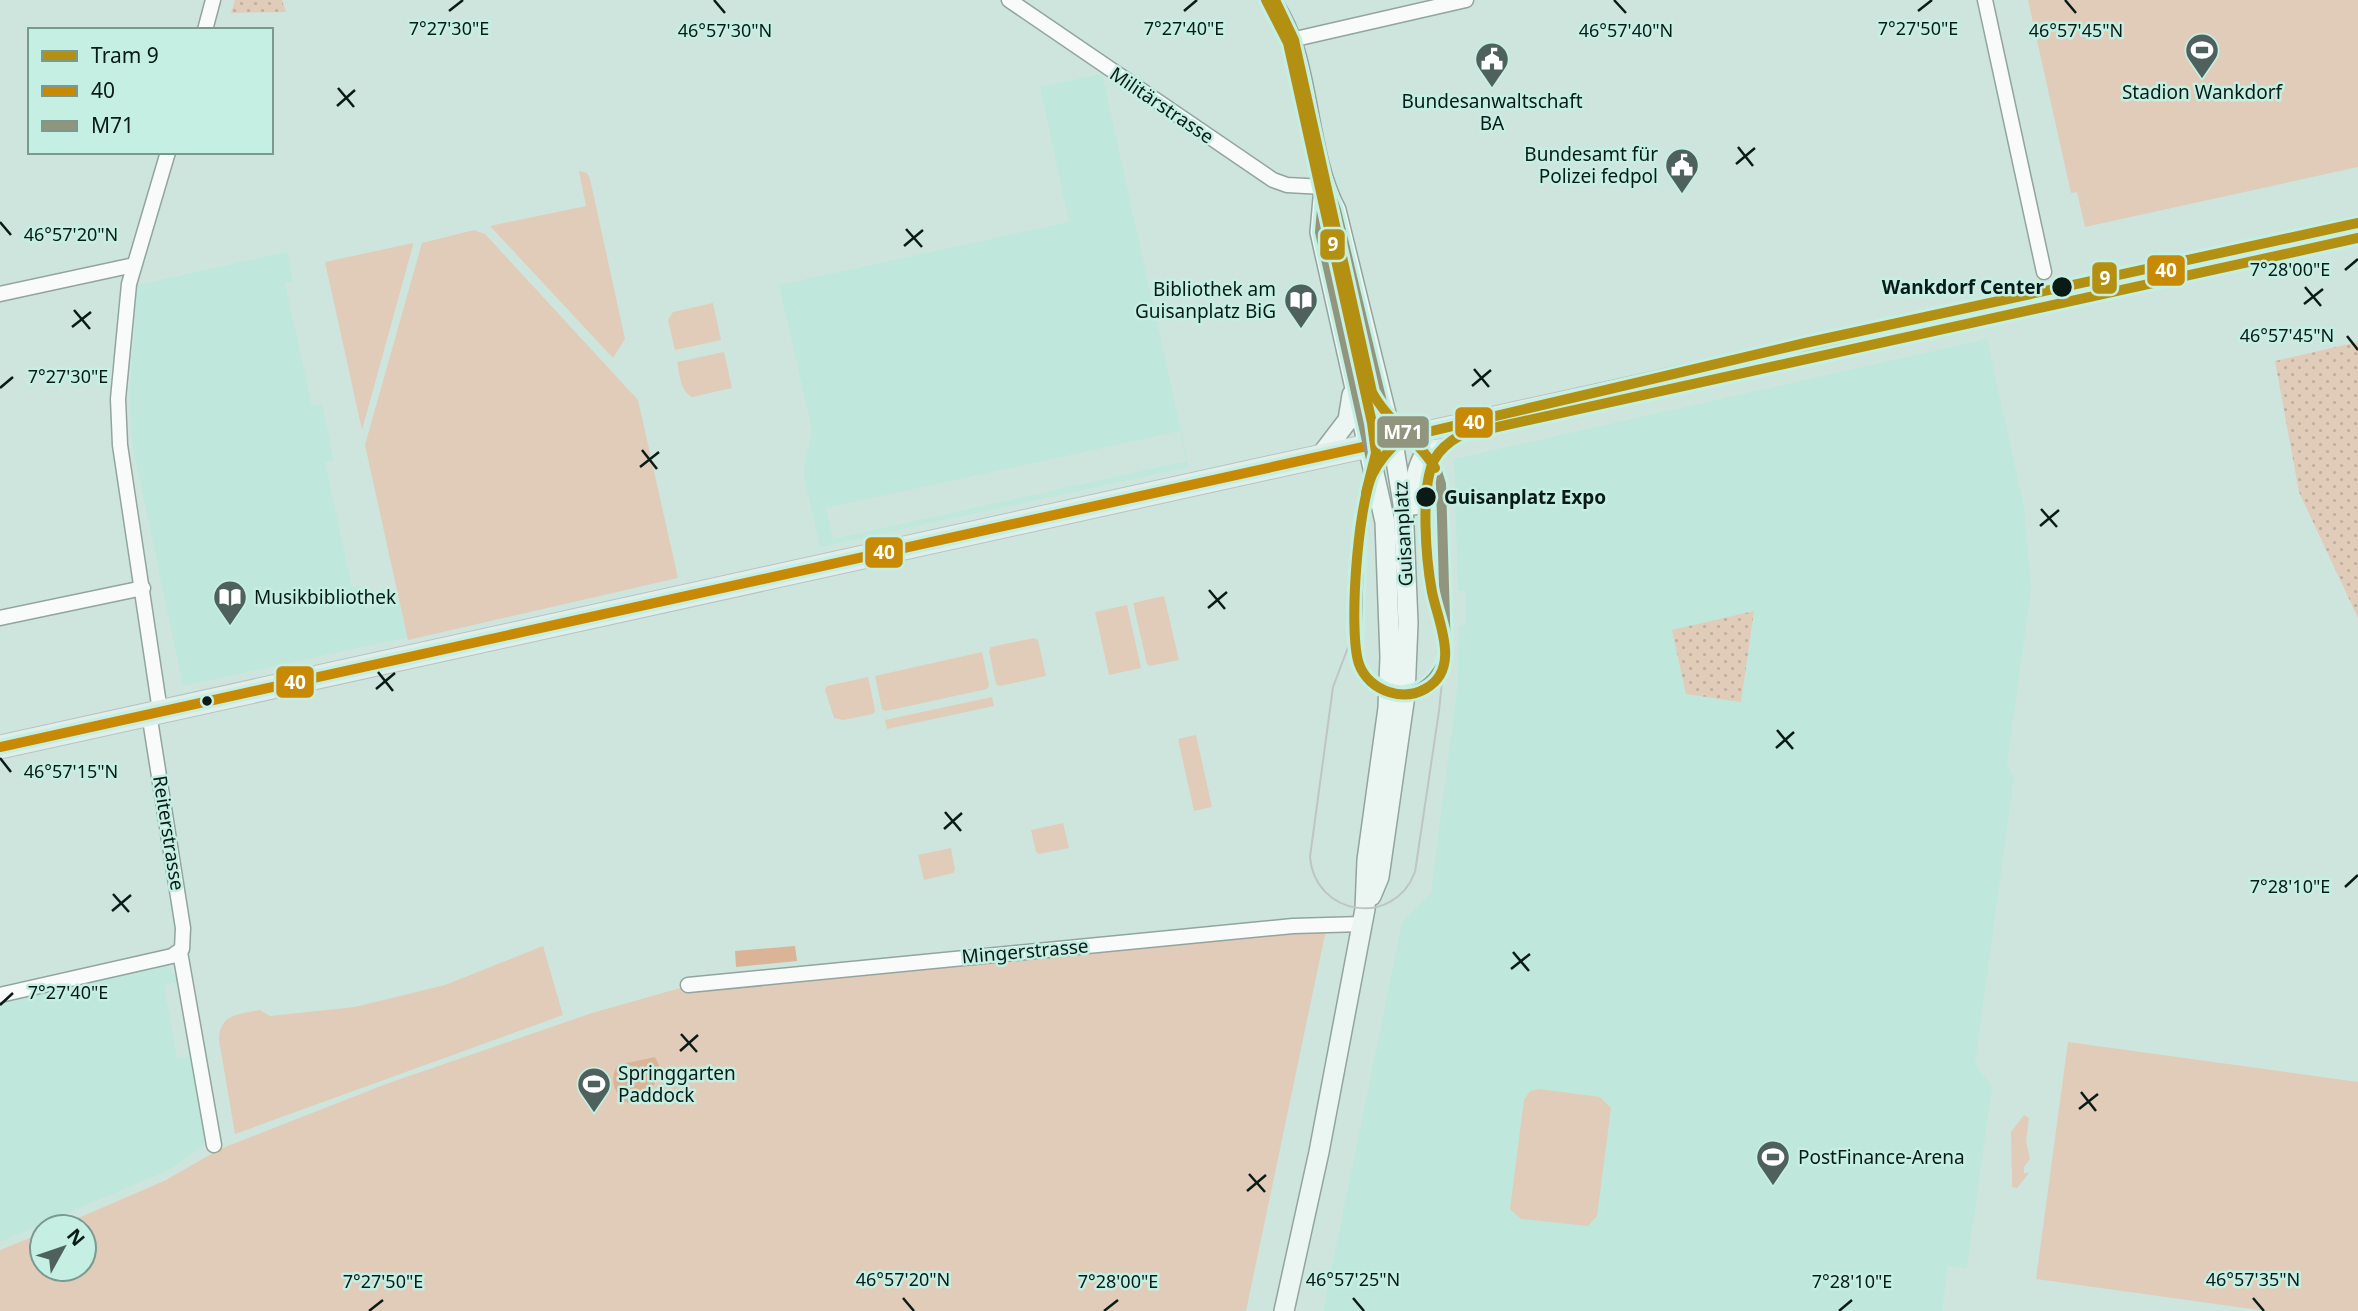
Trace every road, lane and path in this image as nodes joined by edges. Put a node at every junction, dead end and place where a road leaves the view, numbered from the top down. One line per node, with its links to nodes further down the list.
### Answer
1 (214, 0): 6 (street)
2 (1009, 0): 9 (street, Militärstrasse)
3 (1466, 0): 7 (street)
4 (1984, 0): 12 (street)
5 (1273, 1): 7 (main road)
6 (206, 28)
7 (1291, 40): 9 (main road)
8 (167, 154): 11 (street, Reiterstrasse)
9 (1324, 187): 14 (main road); 16 (main road, Guisanplatz)
10 (2358, 228): 15 (main road)
11 (134, 265): 13 (street); 19 (street, Reiterstrasse)
12 (2044, 272)
13 (0, 294)
14 (1346, 352): 17 (main road, Guisanplatz); 18 (main road)
15 (1458, 428): 16 (main road); 21 (main road)
16 (1393, 442): 17 (main road); 21 (main road, Guisanplatz)
17 (1369, 448): 18 (main road); 21 (main road, Guisanplatz)
18 (1319, 458): 22 (main road)
19 (143, 588): 20 (street); 22 (street, Reiterstrasse)
20 (0, 618)
21 (1402, 625): 24 (main road)
22 (155, 712): 23 (main road); 25 (street, Reiterstrasse)
23 (0, 747)
24 (1364, 917): 26 (street, Mingerstrasse); 29 (main road)
25 (180, 952): 27 (street); 28 (street, Reiterstrasse)
26 (688, 985)
27 (0, 995)
28 (215, 1145)
29 (1284, 1311)

